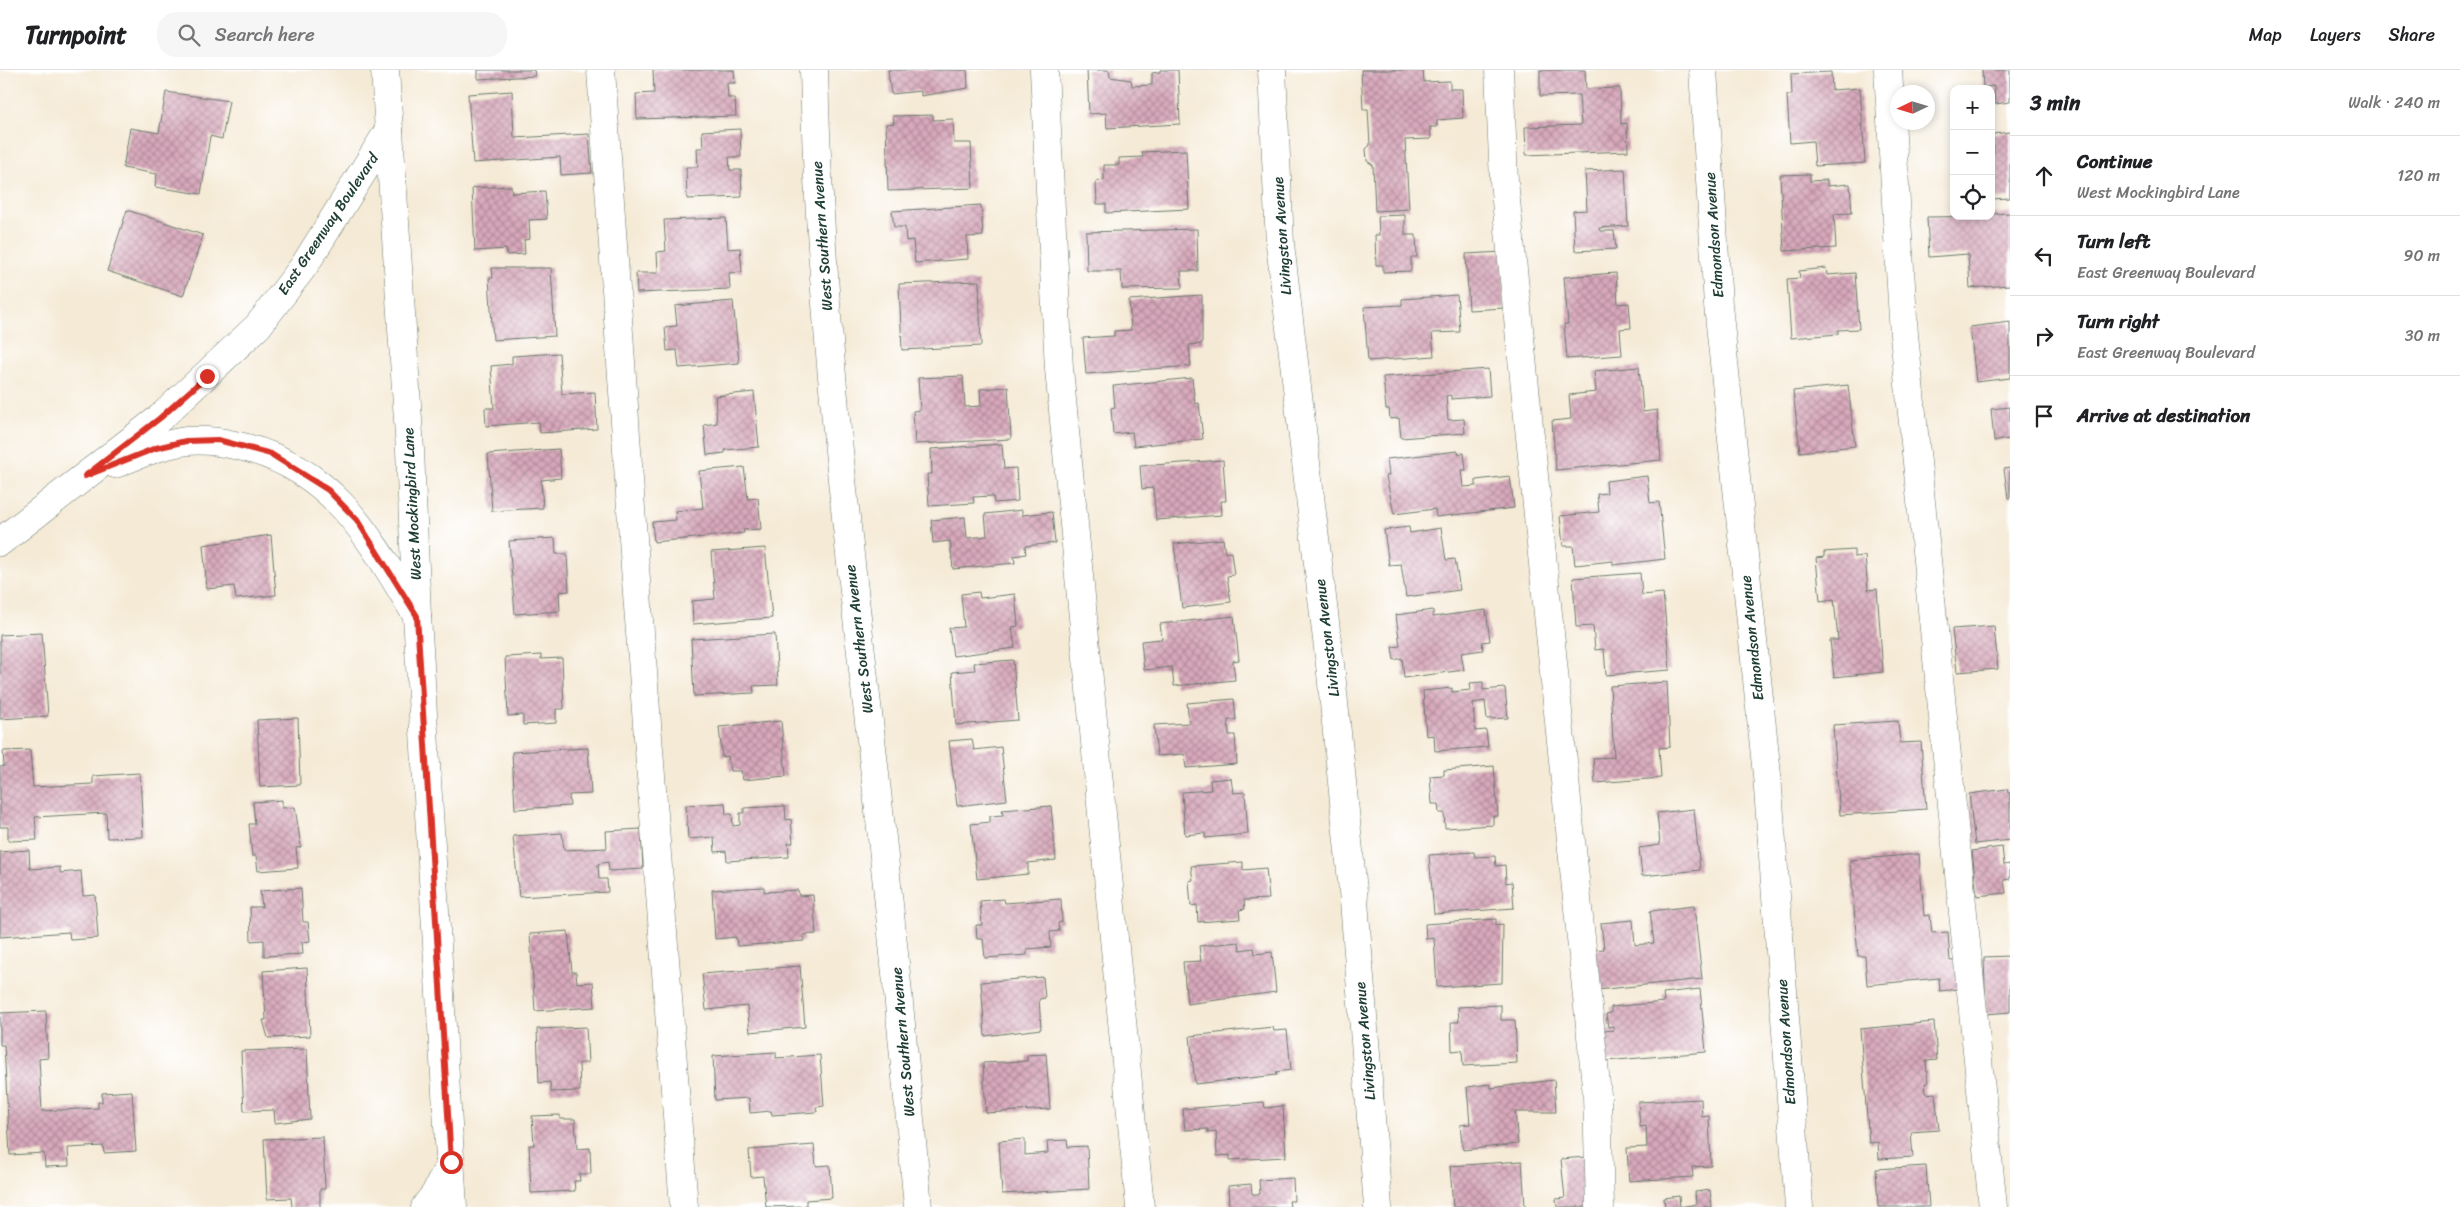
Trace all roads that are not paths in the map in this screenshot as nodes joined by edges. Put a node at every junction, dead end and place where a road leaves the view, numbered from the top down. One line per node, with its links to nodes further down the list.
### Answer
1 (385, 70): 9 (street, West Mockingbird Lane)
2 (601, 70): 16 (street)
3 (814, 70): 17 (street, West Southern Avenue)
4 (1044, 70): 18 (street)
5 (1272, 70): 19 (street, Livingston Avenue)
6 (1499, 70): 20 (street)
7 (1703, 70): 21 (street, Edmondson Avenue)
8 (1888, 70): 22 (street)
9 (389, 130): 10 (street, East Greenway Boulevard); 12 (street, West Mockingbird Lane)
10 (85, 476): 11 (street, East Greenway Boulevard); 12 (street, East Greenway Boulevard)
11 (0, 542)
12 (417, 616): 13 (street, West Mockingbird Lane)
13 (451, 1162): 14 (street); 15 (street, West Mockingbird Lane)
14 (425, 1207)
15 (453, 1207)
16 (684, 1207)
17 (918, 1207)
18 (1140, 1207)
19 (1378, 1207)
20 (1600, 1207)
21 (1799, 1207)
22 (1993, 1207)

